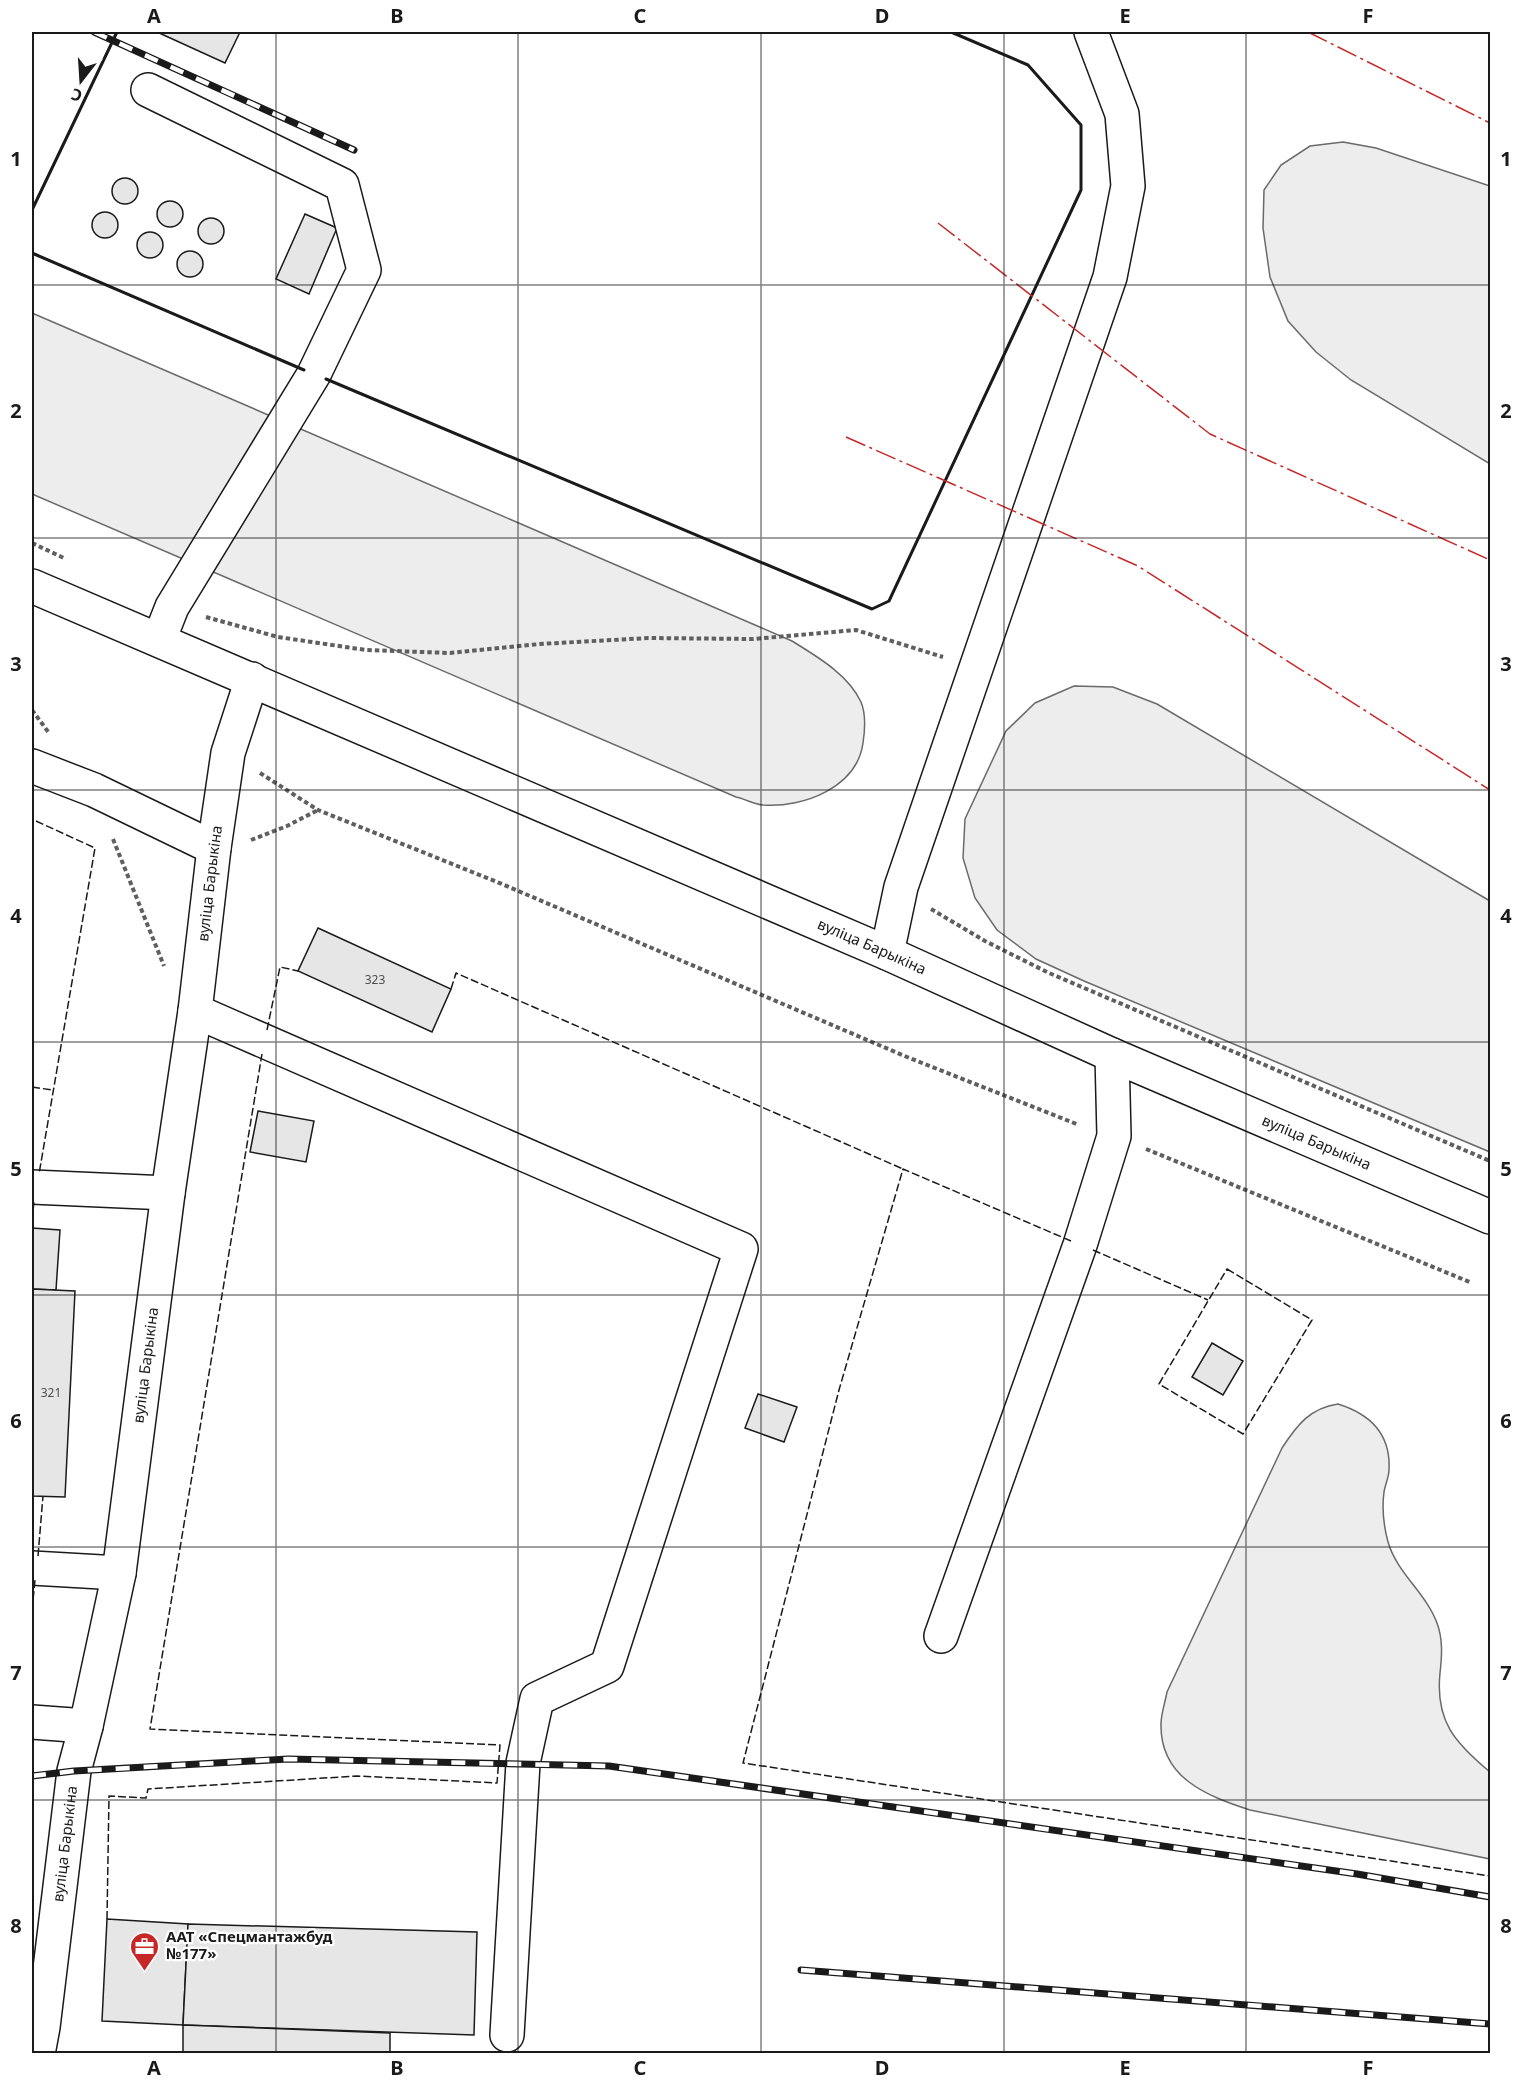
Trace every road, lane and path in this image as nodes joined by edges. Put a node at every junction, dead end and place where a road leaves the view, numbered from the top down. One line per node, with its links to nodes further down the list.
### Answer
1 (1091, 32): 6 (main road)
2 (148, 90): 4 (main road)
3 (32, 586): 5 (main road, вуліца Барыкіна)
4 (172, 607): 5 (main road); 6 (path)
5 (159, 640): 7 (main road, вуліца Барыкіна)
6 (976, 668): 15 (main road)
7 (252, 679): 10 (main road, вуліца Барыкіна); 16 (main road, вуліца Барыкіна)
8 (32, 710): 9 (path)
9 (52, 737)
10 (228, 753): 13 (path); 14 (main road, вуліца Барыкіна)
11 (32, 766): 12 (main road)
12 (94, 790): 14 (main road); 17 (path)
13 (318, 810): 14 (path); 20 (path)
14 (214, 848): 18 (main road, вуліца Барыкіна)
15 (900, 888): 16 (main road); 21 (path)
16 (887, 953): 19 (main road, вуліца Барыкіна)
17 (169, 976)
18 (195, 1011): 23 (main road, вуліца Барыкіна); 31 (main road)
19 (1112, 1055): 20 (main road); 24 (main road, вуліца Барыкіна)
20 (1114, 1136): 25 (path); 28 (main road)
21 (1491, 1161)
22 (32, 1187): 23 (main road)
23 (168, 1193): 27 (main road, вуліца Барыкіна)
24 (1491, 1217)
25 (1472, 1283)
26 (32, 1568): 27 (main road)
27 (119, 1573): 30 (main road, вуліца Барыкіна)
28 (941, 1636)
29 (32, 1722): 30 (main road)
30 (86, 1726): 32 (main road, вуліца Барыкіна)
31 (507, 2035)
32 (38, 2054)

